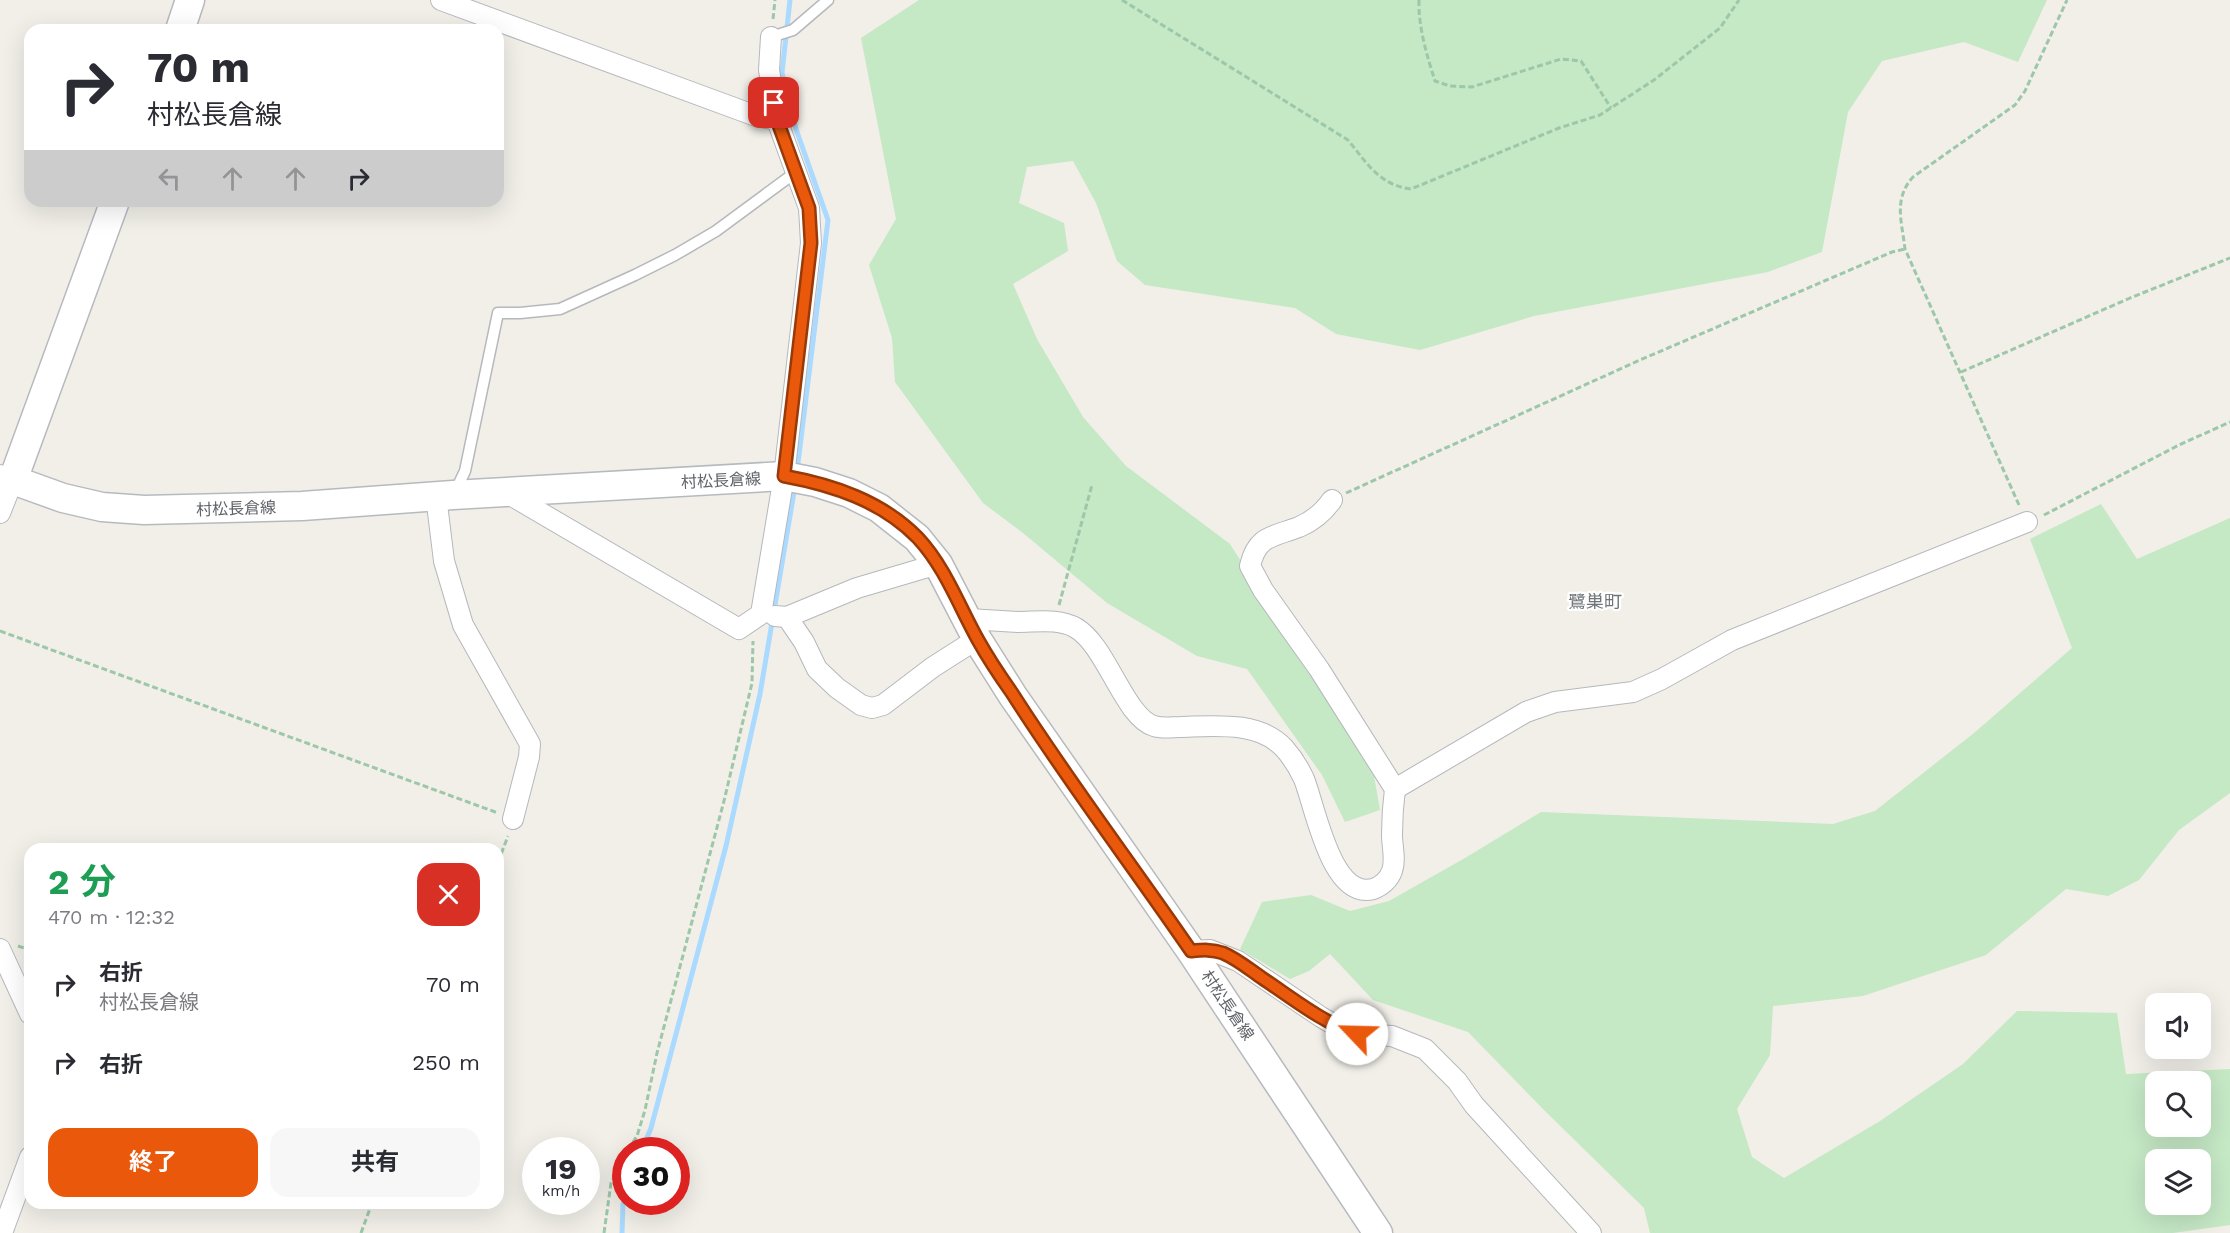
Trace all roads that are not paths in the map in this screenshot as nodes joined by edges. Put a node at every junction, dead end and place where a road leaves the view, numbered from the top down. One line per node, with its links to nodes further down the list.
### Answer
1 (190, 0): 4 (main road)
2 (441, 0): 6 (street)
3 (828, 0): 5 (lane)
4 (182, 24)
5 (771, 37): 6 (street)
6 (777, 120): 7 (street)
7 (796, 172): 9 (street); 12 (lane)
8 (113, 207): 10 (main road)
9 (784, 476): 11 (main road, 村松長倉線); 16 (main road, 村松長倉線); 17 (street)
10 (6, 478): 12 (main road, 村松長倉線); 14 (street)
11 (507, 493): 12 (main road, 村松長倉線); 17 (street)
12 (444, 496): 21 (street)
13 (1332, 500): 20 (street)
14 (0, 513)
15 (2027, 522): 20 (street)
16 (938, 564): 18 (street); 19 (main road, 村松長倉線)
17 (760, 614): 18 (street)
18 (787, 617): 19 (street)
19 (973, 629): 20 (street); 23 (main road, 村松長倉線)
20 (1395, 789)
21 (513, 819)
22 (0, 949): 24 (street)
23 (1191, 951): 27 (main road, 村松長倉線); 28 (street)
24 (24, 1001)
25 (24, 1173): 26 (street)
26 (2, 1233)
27 (1378, 1233)
28 (1591, 1233)

